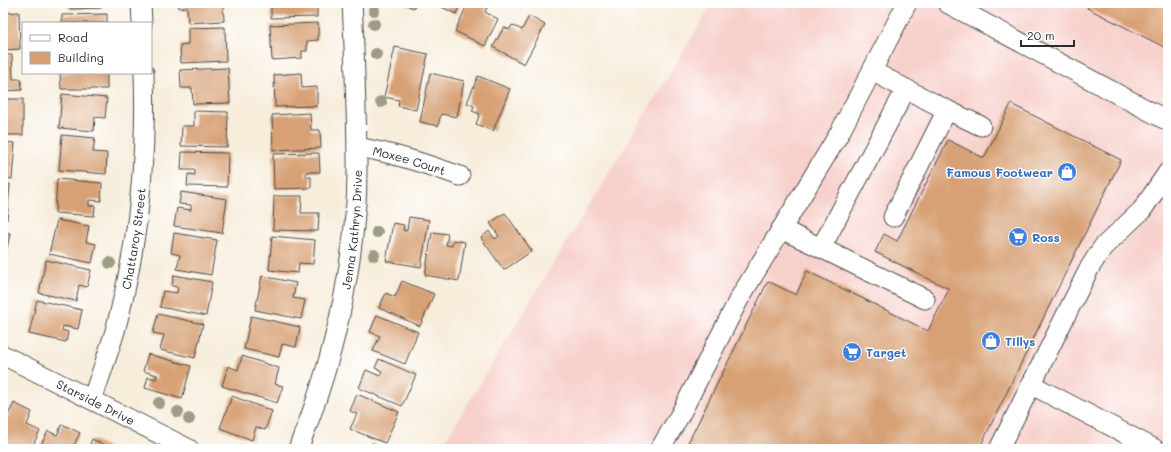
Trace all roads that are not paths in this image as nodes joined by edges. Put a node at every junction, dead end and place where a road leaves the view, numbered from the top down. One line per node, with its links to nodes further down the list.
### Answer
1 (141, 3): 5 (street)
2 (352, 3): 12 (street, Jenna Kathryn Drive)
3 (907, 3): 6 (street)
4 (947, 3): 10 (street)
5 (142, 22)
6 (872, 71): 8 (street); 16 (street)
7 (144, 74): 21 (street, Chattaroy Street)
8 (906, 88): 9 (street); 17 (street)
9 (947, 110): 11 (street); 15 (street)
10 (1168, 121)
11 (981, 126)
12 (357, 147): 14 (street, Moxee Court); 23 (street, Jenna Kathryn Drive)
13 (1168, 172): 20 (street)
14 (460, 176)
15 (893, 218)
16 (782, 229): 17 (street); 24 (street)
17 (821, 248): 18 (street)
18 (925, 299)
19 (3, 355): 21 (street, Starside Drive)
20 (1032, 385): 25 (street); 26 (street)
21 (92, 400): 22 (street, Starside Drive)
22 (189, 449)
23 (298, 449)
24 (660, 449)
25 (999, 449)
26 (1155, 449)

